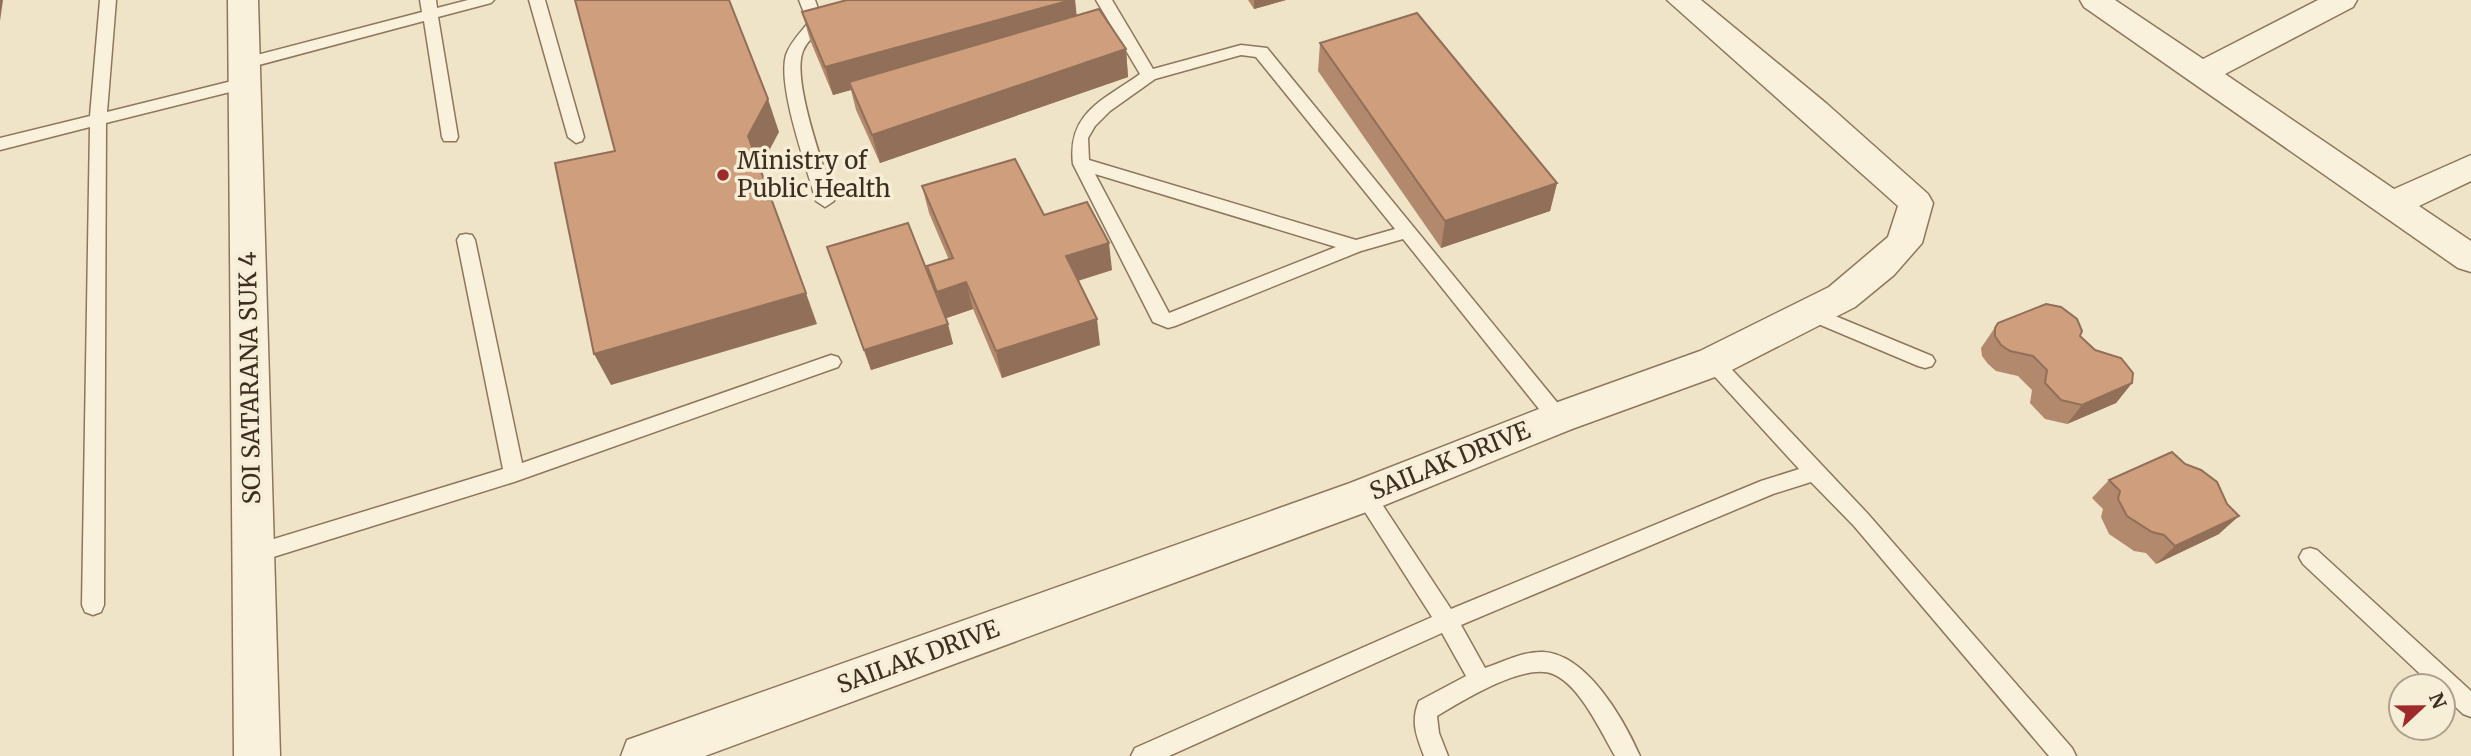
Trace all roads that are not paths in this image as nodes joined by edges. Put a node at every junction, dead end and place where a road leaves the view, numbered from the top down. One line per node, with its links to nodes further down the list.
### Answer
1 (108, 0): 16 (lane)
2 (243, 0): 13 (street, SOI SATARANA SUK 4)
3 (486, 0): 10 (lane)
4 (537, 0): 18 (lane)
5 (807, 0): 12 (lane)
6 (1104, 0): 15 (lane)
7 (1682, 0): 28 (street, SAILAK DRIVE)
8 (2095, 0): 14 (street)
9 (2342, 0): 14 (street)
10 (430, 7): 13 (lane); 17 (lane)
11 (846, 16): 12 (lane)
12 (816, 24): 22 (lane)
13 (244, 73): 16 (lane); 36 (street, SOI SATARANA SUK 4)
14 (2201, 73): 23 (street)
15 (1149, 75): 20 (lane); 24 (lane)
16 (98, 119): 19 (lane); 38 (lane)
17 (450, 137)
18 (576, 137)
19 (0, 144)
20 (1082, 164): 26 (lane); 26 (lane)
21 (2471, 167): 23 (street)
22 (825, 201)
23 (2393, 204): 27 (street)
24 (1407, 232): 26 (lane); 32 (lane)
25 (466, 240): 34 (lane)
26 (1356, 246)
27 (2471, 259)
28 (1811, 313): 29 (lane); 31 (street, SAILAK DRIVE)
29 (1925, 361)
30 (831, 362): 34 (lane)
31 (1713, 362): 32 (street, SAILAK DRIVE); 33 (lane)
32 (1558, 418): 35 (street, SAILAK DRIVE)
33 (1815, 472): 39 (lane); 47 (lane)
34 (514, 474): 36 (lane)
35 (1364, 495): 39 (lane); 43 (street, SAILAK DRIVE)
36 (254, 554): 42 (street, SOI SATARANA SUK 4)
37 (2309, 557): 41 (lane)
38 (93, 605)
39 (1447, 621): 40 (lane); 44 (lane)
40 (1480, 680): 45 (lane); 46 (lane)
41 (2471, 706)
42 (257, 756)
43 (643, 756)
44 (1143, 756)
45 (1436, 756)
46 (1628, 756)
47 (2064, 756)

